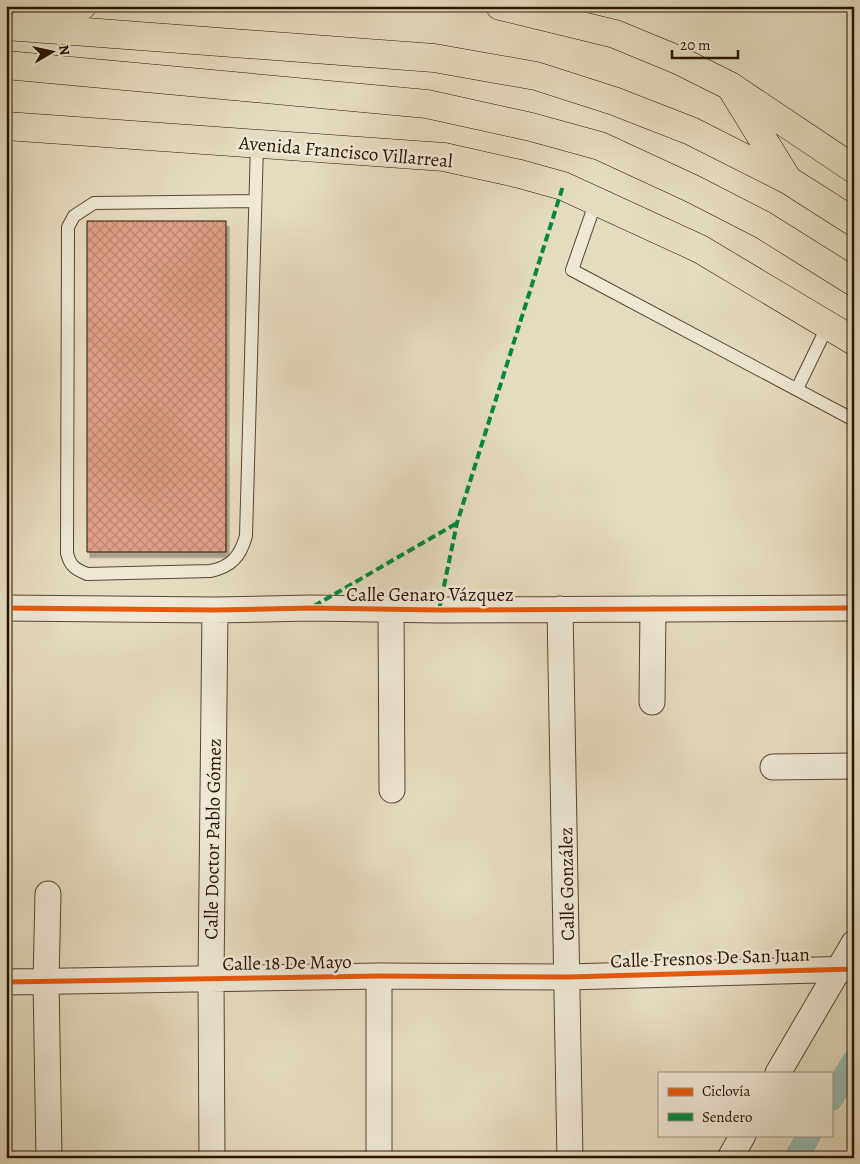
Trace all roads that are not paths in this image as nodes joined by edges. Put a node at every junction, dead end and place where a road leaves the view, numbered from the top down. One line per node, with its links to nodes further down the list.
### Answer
1 (82, 6): 3 (main road)
2 (500, 6): 5 (main road)
3 (8, 26): 9 (main road)
4 (6, 65): 13 (main road)
5 (730, 86): 8 (main road); 9 (main road)
6 (6, 126): 7 (main road, Avenida Francisco Villarreal)
7 (257, 144): 10 (lane); 11 (main road, Avenida Francisco Villarreal)
8 (854, 168)
9 (788, 180): 12 (main road)
10 (255, 201): 10 (lane)
11 (596, 202): 14 (main road, Avenida Francisco Villarreal); 16 (lane)
12 (854, 222)
13 (854, 282)
14 (828, 325): 15 (main road, Avenida Francisco Villarreal); 16 (lane)
15 (854, 341)
16 (797, 389): 17 (lane)
17 (854, 420)
18 (6, 608): 22 (street, Calle Genaro Vázquez)
19 (653, 608): 20 (street, Calle Genaro Vázquez); 21 (street, Calle Genaro Vázquez); 24 (street)
20 (854, 608)
21 (560, 609): 23 (street, Calle Genaro Vázquez); 32 (street, Calle González)
22 (216, 610): 23 (street, Calle Genaro Vázquez); 33 (street, Calle Doctor Pablo Gómez)
23 (391, 610): 27 (street)
24 (652, 702)
25 (854, 766): 26 (street)
26 (773, 767)
27 (392, 790)
28 (48, 894): 34 (street)
29 (854, 943): 30 (street)
30 (846, 968): 32 (street, Calle Fresnos De San Juan); 36 (street)
31 (379, 976): 32 (street, Calle 18 De Mayo); 33 (street, Calle 18 De Mayo); 40 (street)
32 (568, 977): 41 (street, Calle González)
33 (211, 978): 34 (street, Calle 18 De Mayo); 39 (street, Calle Doctor Pablo Gómez)
34 (46, 981): 35 (street, Calle 18 De Mayo); 38 (street)
35 (6, 982)
36 (779, 1072)
37 (742, 1136): 42 (street)
38 (49, 1158)
39 (212, 1158)
40 (379, 1158)
41 (570, 1158)
42 (730, 1158)

